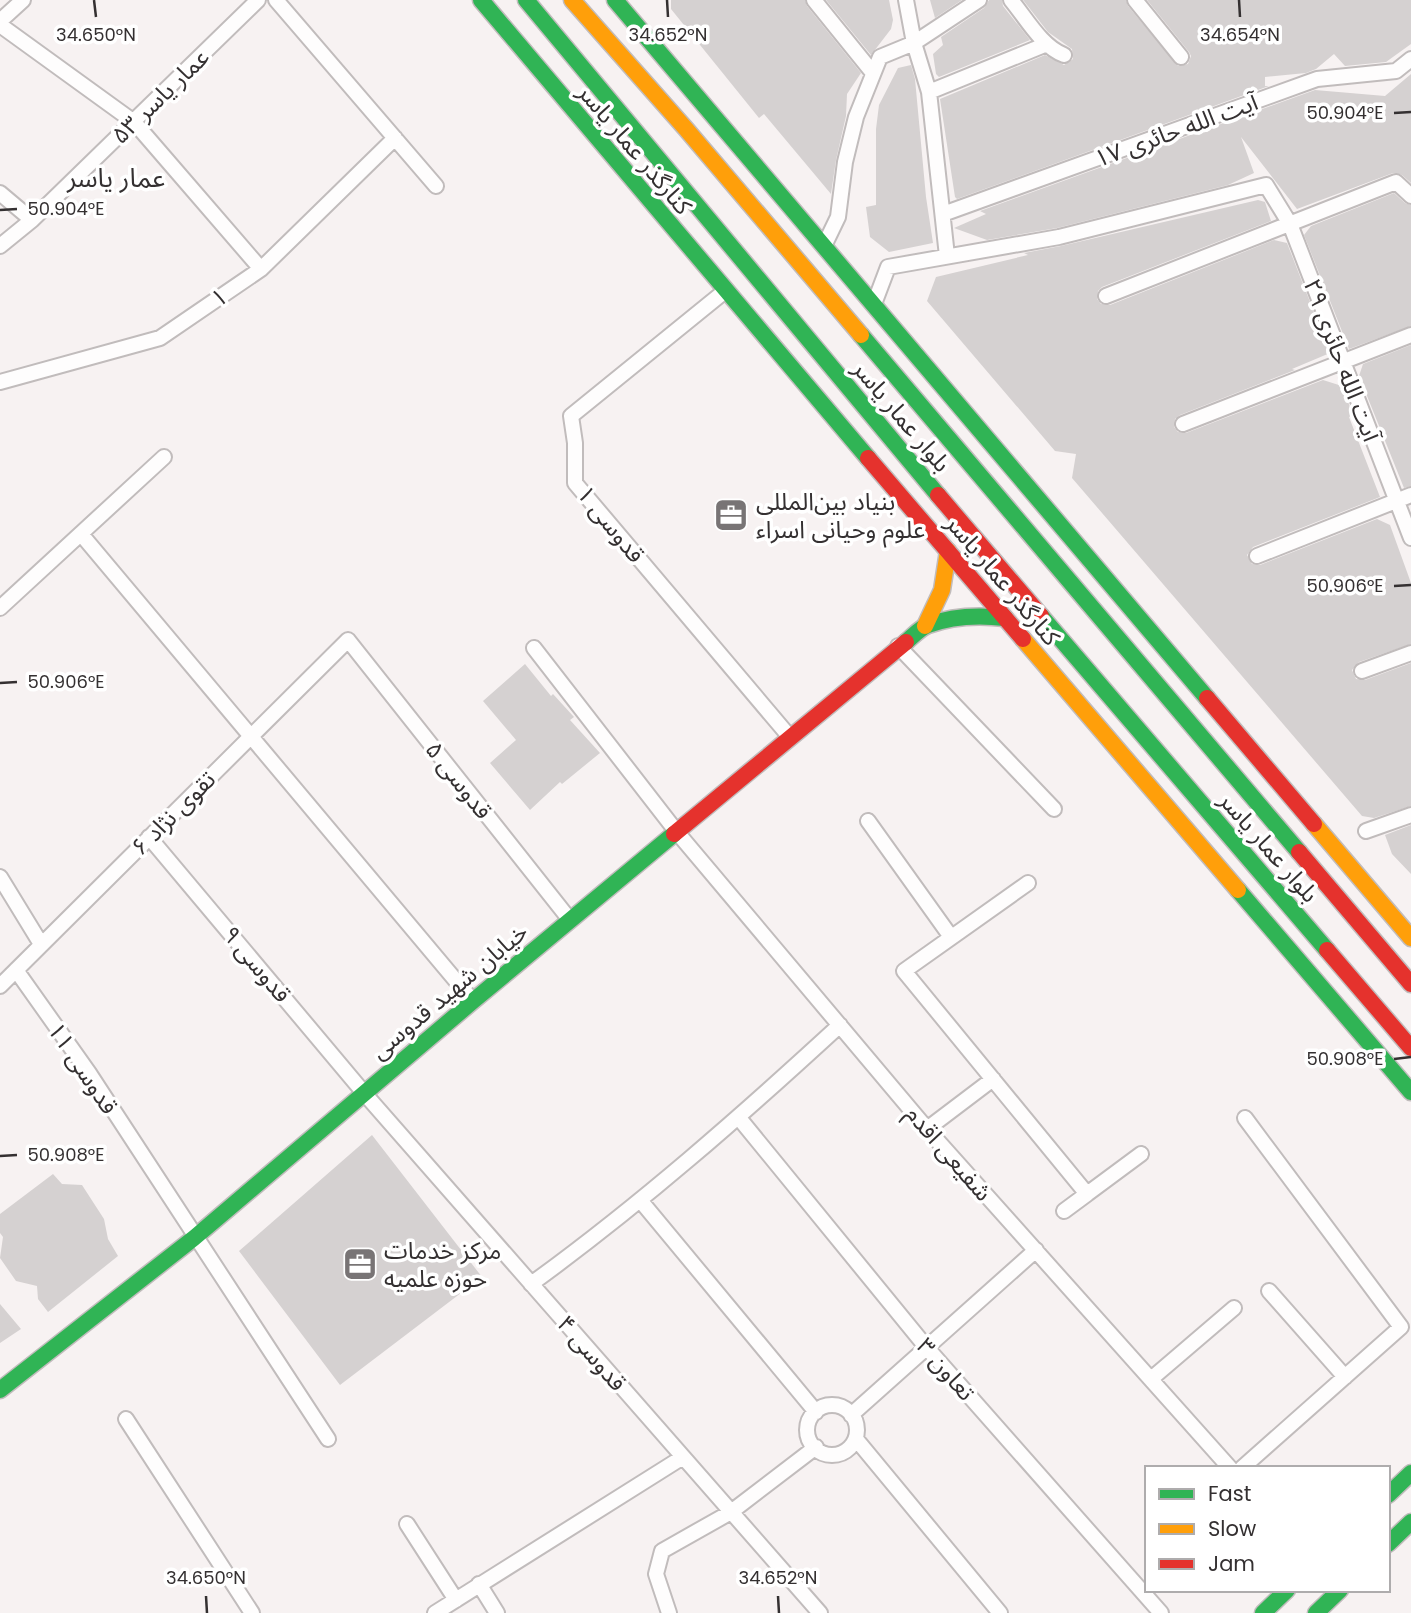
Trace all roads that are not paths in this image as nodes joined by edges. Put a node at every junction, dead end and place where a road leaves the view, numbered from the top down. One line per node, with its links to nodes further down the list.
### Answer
1 (23, 0): 13 (street)
2 (258, 0): 22 (street, عمار یاسر ۵۳)
3 (276, 0): 24 (street)
4 (481, 0): 36 (main road, کنارگذر عمار یاسر)
5 (526, 0): 34 (main road, بلوار عمار یاسر)
6 (572, 0): 19 (main road, بلوار عمار یاسر)
7 (615, 0): 23 (main road)
8 (814, 0): 20 (street)
9 (906, 0): 14 (street)
10 (979, 0): 14 (street)
11 (1011, 0): 15 (street)
12 (1135, 0): 17 (street)
13 (0, 23): 22 (street)
14 (914, 43): 20 (street); 21 (street)
15 (1047, 44): 16 (street); 21 (street)
16 (1064, 55)
17 (1181, 57)
18 (1411, 59): 28 (street, آیت الله حائری ۱۷)
19 (635, 70): 23 (main road); 46 (main road, بلوار عمار یاسر)
20 (873, 73): 32 (street)
21 (929, 92): 28 (street)
22 (134, 122): 29 (street, عمار یاسر ۵۳); 35 (street)
23 (731, 137): 32 (main road)
24 (395, 138): 25 (street); 35 (street, ۱)
25 (436, 186)
26 (0, 193): 29 (street)
27 (1411, 196): 30 (street)
28 (943, 214): 33 (street)
29 (32, 220): 31 (street, عمار یاسر ۵۳)
30 (1290, 225): 33 (street, آیت الله حائری ۲۹); 37 (street); 40 (street, آیت الله حائری ۲۹)
31 (0, 246)
32 (824, 246): 38 (main road)
33 (947, 257): 38 (street)
34 (750, 267): 42 (main road); 80 (main road, بلوار عمار یاسر)
35 (261, 269): 41 (street, ۱)
36 (725, 291): 42 (main road, کنارگذر عمار یاسر); 61 (street, قدوسی ۱)
37 (1106, 296)
38 (874, 304): 45 (main road)
39 (1411, 335): 40 (street)
40 (1342, 362): 43 (street); 47 (street, آیت الله حائری ۲۹)
41 (0, 382)
42 (806, 385): 50 (main road, کنارگذر عمار یاسر)
43 (1183, 424)
44 (164, 457): 48 (street)
45 (1009, 464): 46 (main road); 71 (main road)
46 (985, 484): 76 (main road, بلوار عمار یاسر)
47 (1404, 497): 49 (street, آیت الله حائری ۲۹); 51 (street)
48 (81, 534): 52 (street); 60 (street)
49 (1411, 538)
50 (948, 551): 53 (main road, کنارگذر عمار یاسر); 54 (main road)
51 (1257, 556)
52 (0, 608)
53 (1005, 618): 54 (main road); 82 (main road, کنارگذر عمار یاسر)
54 (925, 626): 56 (main road, خیابان شهید قدوسی)
55 (348, 640): 60 (street, تقوی نژاد ۶); 70 (street, قدوسی ۵)
56 (898, 646): 61 (main road, خیابان شهید قدوسی); 62 (street)
57 (534, 648): 65 (street, شفیعی اقدم)
58 (1411, 653): 59 (street)
59 (1362, 671)
60 (251, 736): 67 (street, تقوی نژاد ۶); 78 (street)
61 (789, 736): 65 (main road, خیابان شهید قدوسی)
62 (1054, 809)
63 (1411, 815): 66 (street)
64 (868, 821): 72 (street)
65 (676, 831): 70 (main road, خیابان شهید قدوسی); 79 (street, شفیعی اقدم)
66 (1366, 831)
67 (149, 837): 74 (street, تقوی نژاد ۶); 83 (street, قدوسی ۹)
68 (0, 877): 74 (street)
69 (1028, 883): 72 (street)
70 (570, 919): 78 (main road, خیابان شهید قدوسی)
71 (1405, 927): 73 (main road)
72 (951, 937): 81 (street)
73 (1411, 938)
74 (41, 944): 75 (street, تقوی نژاد ۶)
75 (16, 970): 77 (street, تقوی نژاد ۶); 91 (street, قدوسی ۱۱)
76 (1411, 984)
77 (0, 986)
78 (473, 1000): 83 (main road, خیابان شهید قدوسی)
79 (840, 1025): 84 (street); 86 (street, شفیعی اقدم)
80 (1411, 1048)
81 (993, 1079): 86 (street); 88 (street)
82 (1411, 1092)
83 (364, 1093): 91 (main road, خیابان شهید قدوسی); 93 (street, قدوسی ۴)
84 (739, 1118): 89 (street); 96 (street, تعاون ۳)
85 (1245, 1118): 97 (street)
86 (928, 1129): 92 (street, شفیعی اقدم)
87 (1140, 1154): 88 (street)
88 (1087, 1194): 90 (street)
89 (640, 1200): 93 (street); 100 (street)
90 (1064, 1211)
91 (194, 1237): 99 (main road, خیابان شهید قدوسی); 103 (street, قدوسی ۱۱)
92 (1036, 1250): 96 (street); 98 (street, شفیعی اقدم)
93 (531, 1284): 106 (street, قدوسی ۴)
94 (1269, 1291): 97 (street)
95 (1234, 1308): 98 (street)
96 (927, 1348): 101 (street); 125 (street, تعاون ۳)
97 (1345, 1377): 108 (street)
98 (1151, 1379): 107 (street, شفیعی اقدم)
99 (0, 1390)
100 (816, 1412): 101 (street); 105 (street)
101 (851, 1415): 104 (street)
102 (126, 1419): 119 (street)
103 (328, 1439)
104 (856, 1439): 105 (street); 124 (street)
105 (816, 1447): 111 (street)
106 (683, 1457): 111 (street, قدوسی ۴); 115 (street)
107 (1228, 1466)
108 (1244, 1466)
109 (1411, 1473): 110 (main road)
110 (1390, 1492)
111 (731, 1512): 122 (street); 123 (street, قدوسی ۴)
112 (1411, 1522): 114 (main road)
113 (407, 1524): 118 (street)
114 (1390, 1542)
115 (479, 1584): 118 (street); 121 (street)
116 (1285, 1592): 126 (main road)
117 (1338, 1592): 127 (main road)
118 (456, 1600): 120 (street)
119 (251, 1613)
120 (435, 1613)
121 (497, 1613)
122 (670, 1613)
123 (820, 1613)
124 (1000, 1613)
125 (1161, 1613)
126 (1263, 1613)
127 (1316, 1613)

